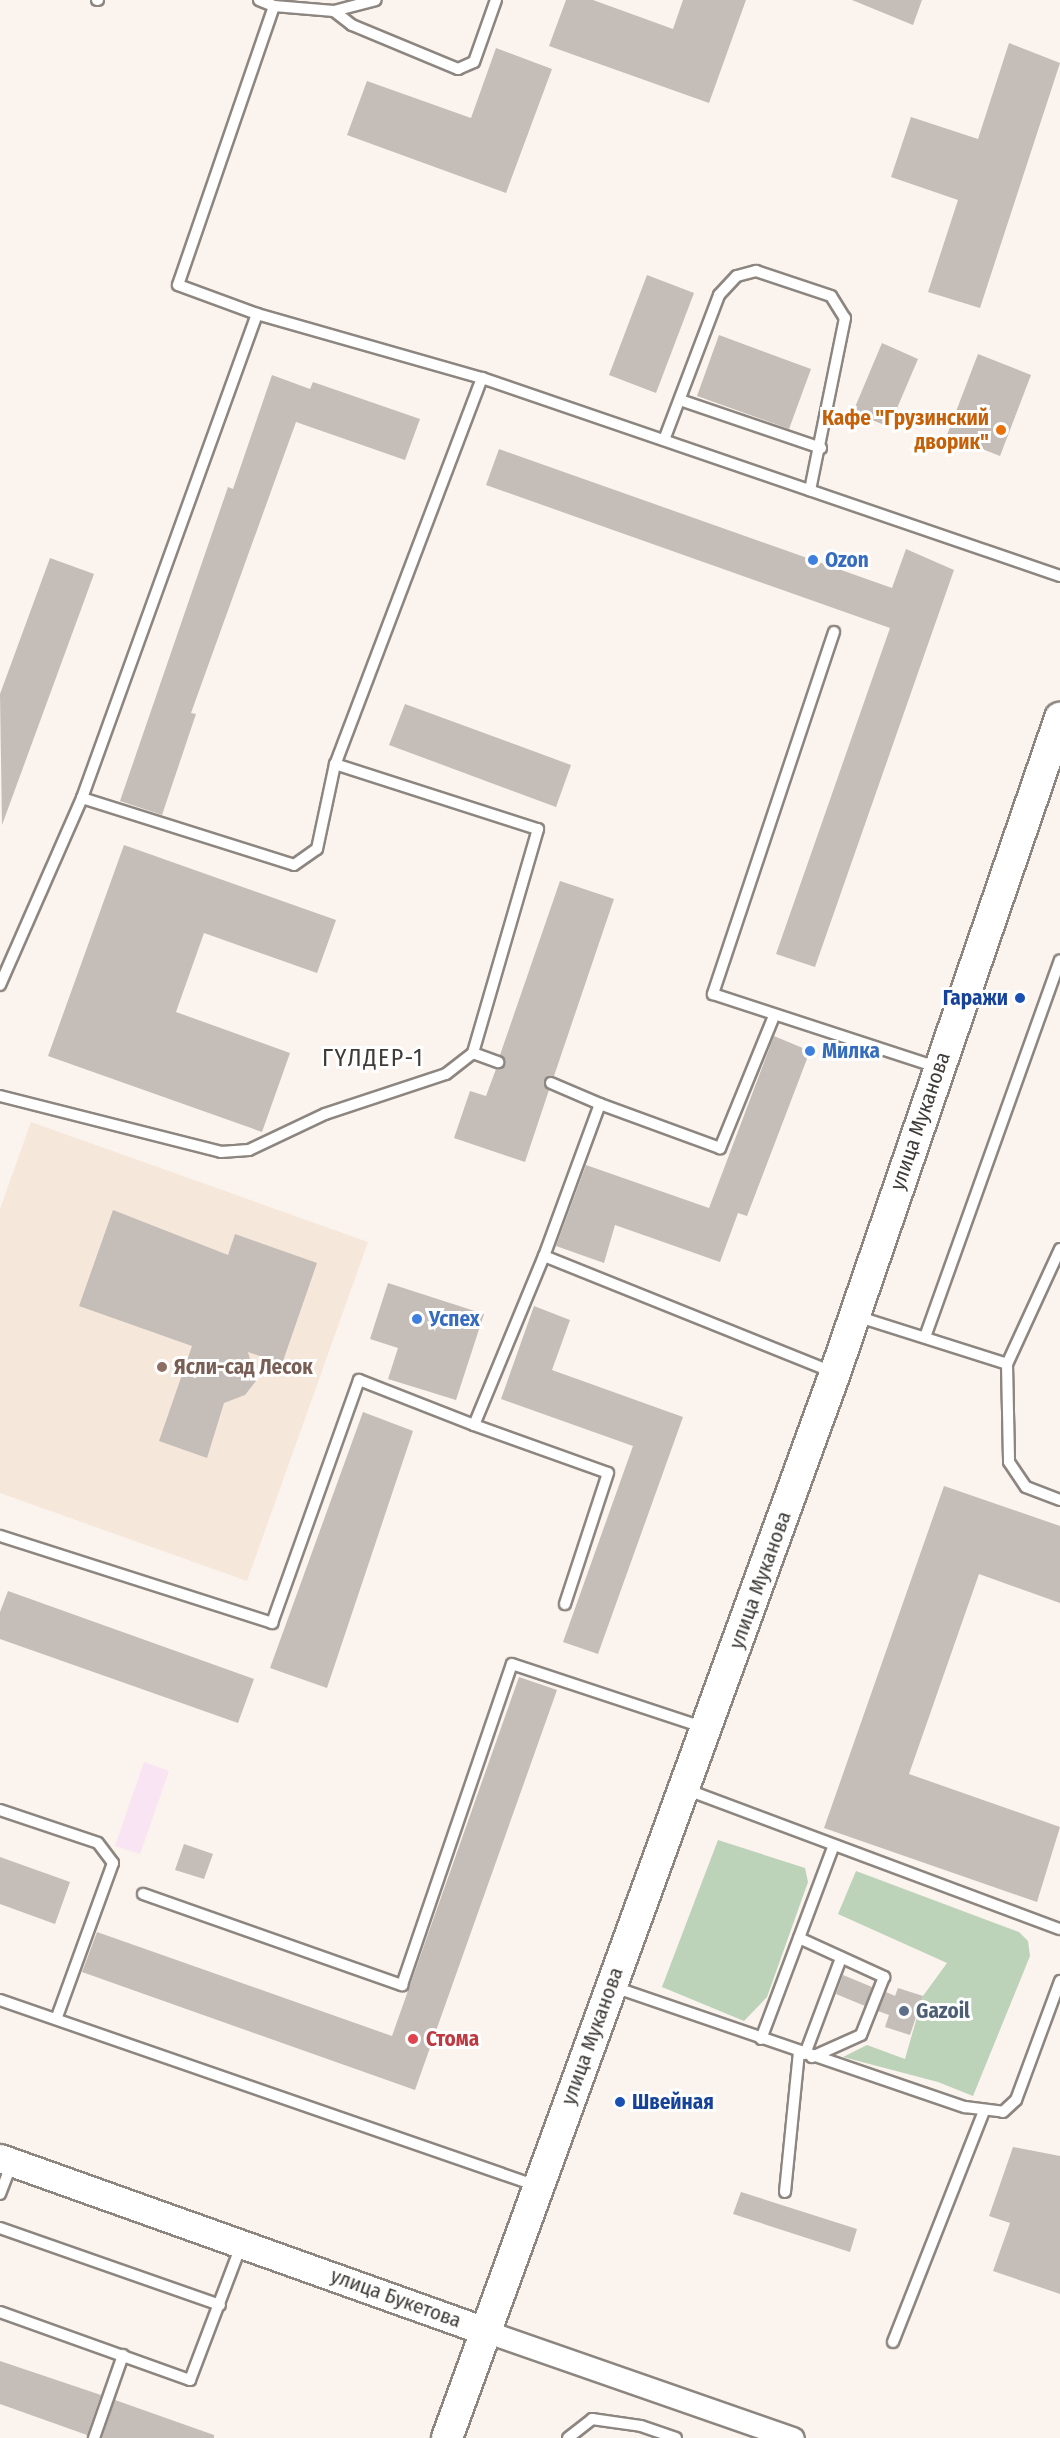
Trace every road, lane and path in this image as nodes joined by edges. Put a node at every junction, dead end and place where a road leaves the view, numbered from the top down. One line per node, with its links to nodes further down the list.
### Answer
1 (259, 0): 4 (lane)
2 (376, 0): 5 (lane)
3 (496, 0): 5 (lane)
4 (274, 6): 5 (lane); 6 (lane)
5 (334, 11)
6 (257, 314): 7 (lane); 16 (lane)
7 (482, 378): 9 (lane); 15 (lane)
8 (680, 400): 9 (lane); 10 (lane); 10 (lane)
9 (664, 440): 11 (lane)
10 (820, 448): 11 (lane)
11 (810, 490): 12 (lane)
12 (1060, 576)
13 (834, 632): 19 (lane)
14 (1060, 718): 22 (main road, улица Муканова)
15 (335, 764): 16 (lane); 20 (lane)
16 (82, 798): 18 (lane)
17 (1060, 960): 29 (lane)
18 (0, 985)
19 (774, 1016): 22 (lane); 25 (lane)
20 (473, 1053): 21 (lane); 24 (lane)
21 (498, 1062)
22 (938, 1067): 28 (main road, улица Муканова)
23 (551, 1083): 25 (lane)
24 (0, 1096)
25 (600, 1104): 27 (lane)
26 (1060, 1249): 30 (lane)
27 (544, 1256): 31 (lane); 32 (lane)
28 (855, 1315): 29 (lane); 31 (main road, улица Муканова)
29 (925, 1337): 30 (lane)
30 (1007, 1364): 33 (lane)
31 (835, 1372): 36 (main road, улица Муканова)
32 (474, 1425): 34 (lane); 35 (lane)
33 (1060, 1500)
34 (0, 1536)
35 (565, 1604)
36 (706, 1728): 37 (main road, улица Муканова); 40 (lane)
37 (682, 1788): 39 (lane); 45 (main road, улица Муканова)
38 (0, 1810): 47 (lane)
39 (834, 1845): 41 (lane); 42 (lane)
40 (143, 1894)
41 (1060, 1929)
42 (799, 1938): 43 (lane); 48 (lane)
43 (841, 1958): 49 (lane); 49 (lane)
44 (1060, 1981): 50 (lane)
45 (611, 1986): 48 (lane); 52 (main road, улица Муканова)
46 (0, 2000): 47 (lane)
47 (57, 2017): 52 (lane)
48 (761, 2039): 49 (lane)
49 (805, 2054): 50 (lane); 53 (lane)
50 (984, 2111): 60 (lane)
51 (6, 2160): 54 (lane); 56 (street, улица Букетова)
52 (537, 2186): 59 (main road, улица Муканова)
53 (785, 2192)
54 (0, 2194)
55 (0, 2228): 57 (lane)
56 (242, 2244): 57 (lane); 59 (street, улица Букетова)
57 (220, 2306): 61 (lane)
58 (0, 2312): 61 (lane)
59 (485, 2331): 63 (main road, улица Муканова); 66 (street, улица Букетова)
60 (892, 2342)
61 (123, 2355): 62 (lane)
62 (94, 2438)
63 (447, 2438)
64 (568, 2438): 65 (lane)
65 (676, 2438)
66 (793, 2438)

